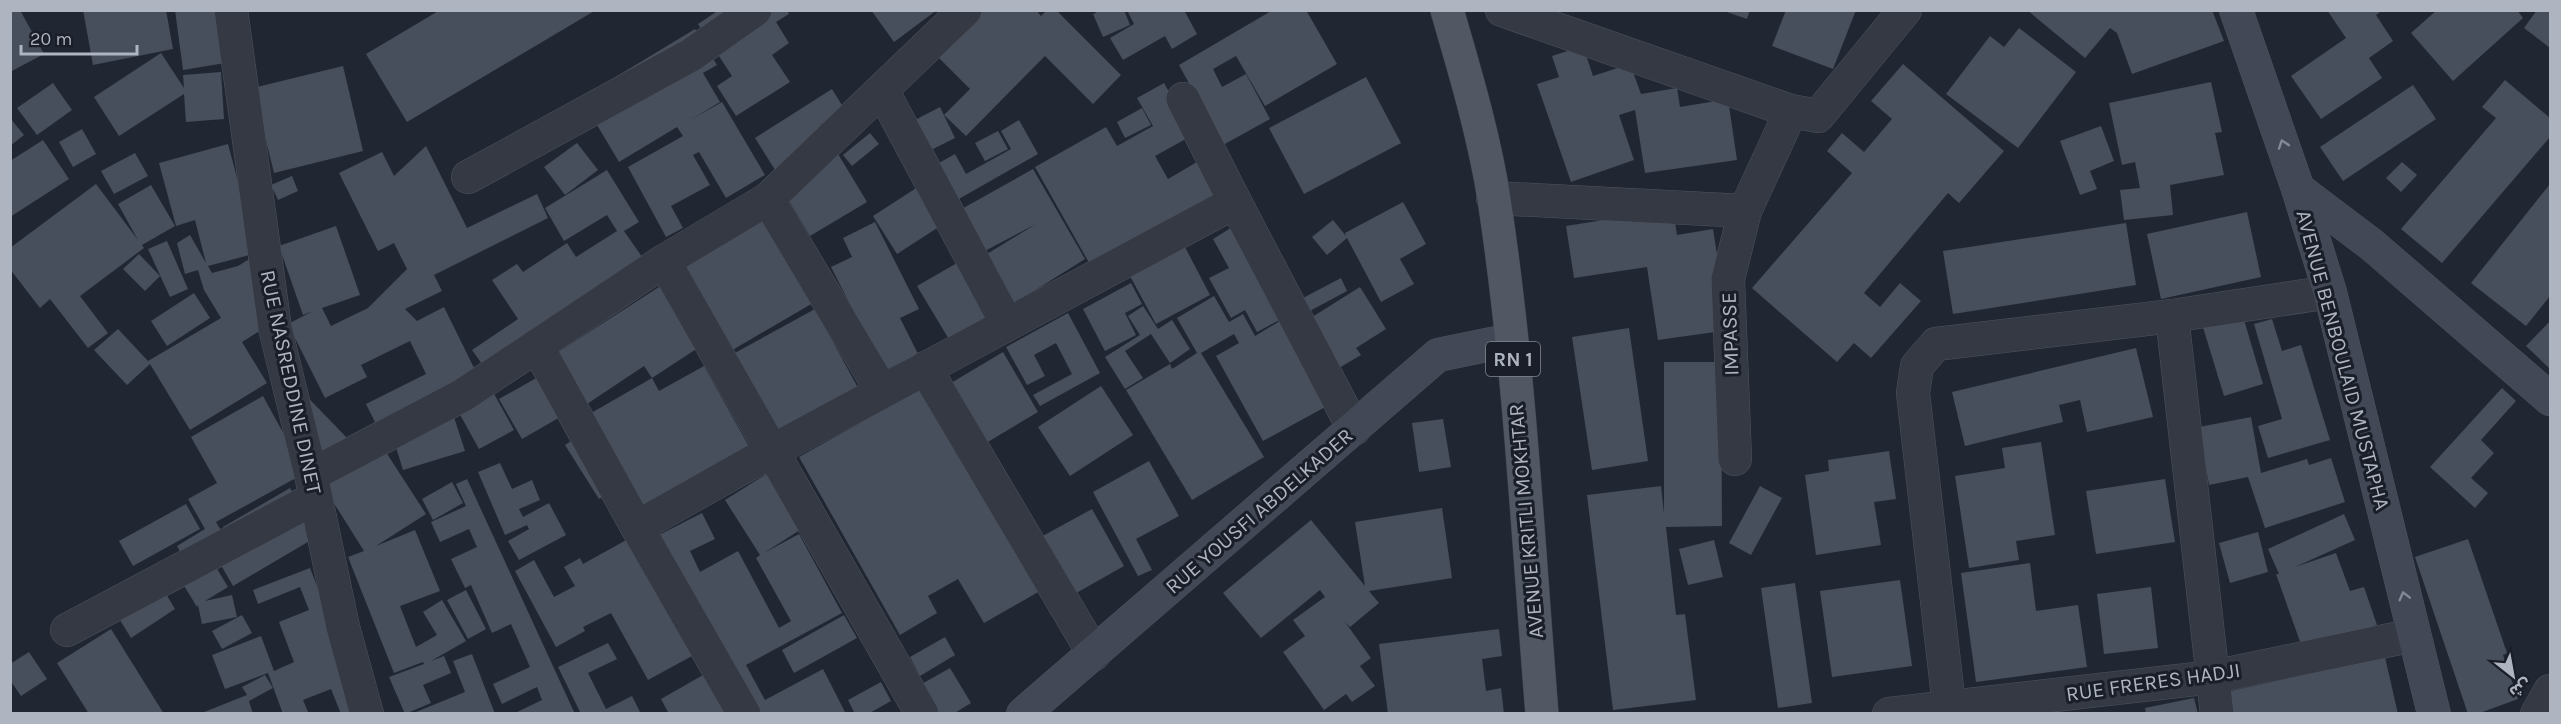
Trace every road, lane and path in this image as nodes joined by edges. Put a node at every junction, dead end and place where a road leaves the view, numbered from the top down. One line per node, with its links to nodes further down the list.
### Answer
1 (231, 10): 29 (street, RUE NASREDDINE DINET)
2 (755, 10): 11 (street)
3 (965, 10): 8 (street)
4 (1447, 10): 13 (main road, AVENUE KRITLI MOKHTAR / RN 1)
5 (1502, 10): 10 (street)
6 (1905, 10): 10 (street)
7 (2236, 10): 12 (main road, AVENUE BENBOULAID MUSTAPHA, one-way to 7)
8 (882, 90): 14 (street); 20 (street)
9 (1183, 99): 15 (street)
10 (1791, 111): 16 (street, IMPASSE)
11 (468, 177)
12 (2298, 189): 18 (main road, AVENUE BENBOULAID MUSTAPHA); 25 (main road)
13 (1494, 198): 16 (street); 21 (main road, AVENUE KRITLI MOKHTAR / RN 1)
14 (768, 199): 17 (street); 24 (street)
15 (1235, 201): 20 (street); 26 (street)
16 (1745, 211): 28 (street, IMPASSE)
17 (664, 261): 22 (street); 27 (street)
18 (2330, 292): 19 (street); 32 (main road, AVENUE BENBOULAID MUSTAPHA, one-way to 18)
19 (2172, 316): 34 (street); 36 (street)
20 (1007, 324): 23 (street)
21 (1511, 340): 26 (main road, RUE YOUSFI ABDELKADER); 41 (main road, AVENUE KRITLI MOKHTAR / RN 1)
22 (537, 346): 29 (street); 30 (street)
23 (925, 368): 24 (street); 33 (street)
24 (882, 391): 27 (street)
25 (2550, 399)
26 (1354, 429): 33 (main road, RUE YOUSFI ABDELKADER)
27 (772, 451): 30 (street); 39 (street)
28 (1735, 459)
29 (313, 487): 31 (street); 37 (street, RUE NASREDDINE DINET)
30 (637, 527): 38 (street)
31 (67, 630)
32 (2414, 635): 34 (street, RUE FRERES HADJI); 44 (main road, AVENUE BENBOULAID MUSTAPHA)
33 (1094, 654): 40 (main road, RUE YOUSFI ABDELKADER)
34 (2213, 677): 36 (street, RUE FRERES HADJI); 43 (street)
35 (2550, 691): 45 (street)
36 (1950, 710): 42 (street, RUE FRERES HADJI)
37 (367, 714)
38 (744, 714)
39 (922, 714)
40 (1023, 714)
41 (1542, 714)
42 (1889, 714)
43 (2217, 714)
44 (2434, 714)
45 (2537, 714)

